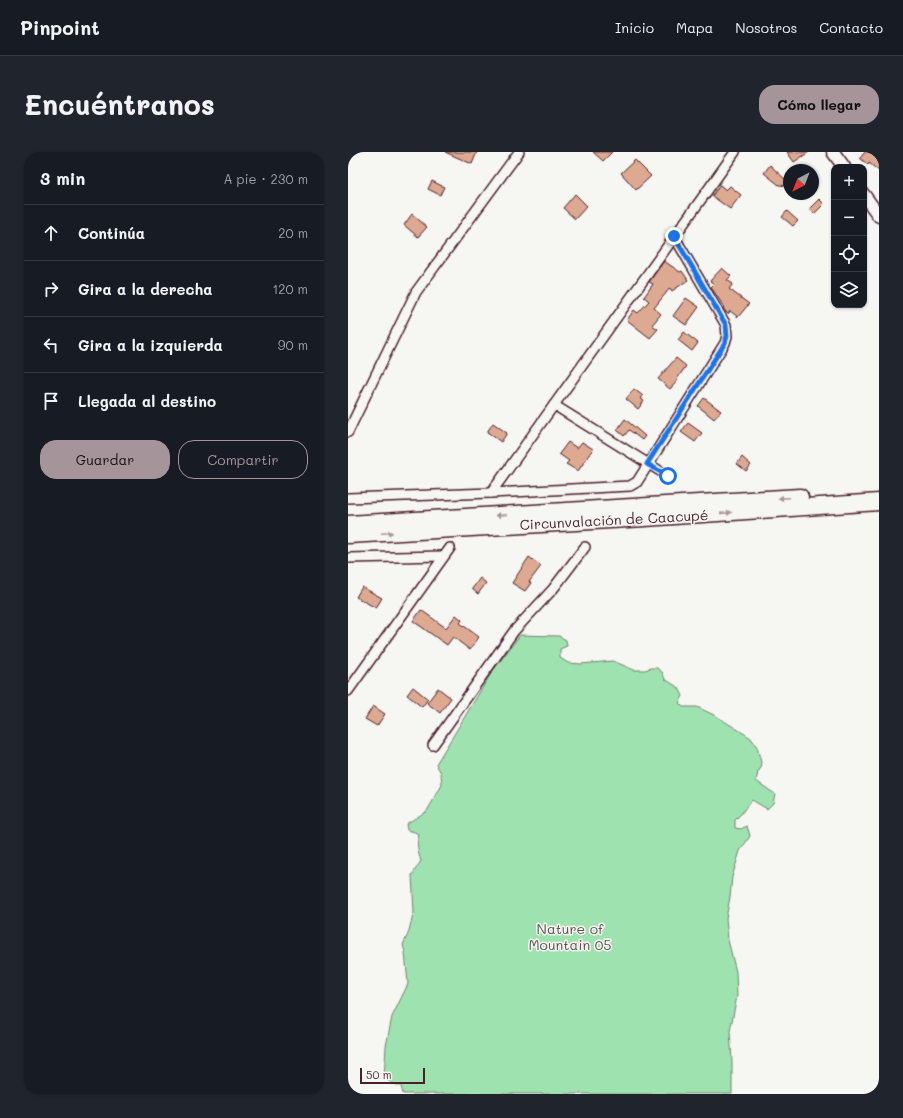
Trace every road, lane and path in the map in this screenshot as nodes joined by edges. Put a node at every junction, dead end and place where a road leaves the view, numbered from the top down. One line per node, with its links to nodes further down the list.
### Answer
1 (519, 152): 9 (street)
2 (735, 152): 7 (street)
3 (833, 152): 4 (street)
4 (842, 164)
5 (867, 199): 6 (street)
6 (879, 216)
7 (674, 236): 8 (street); 10 (street)
8 (554, 405): 10 (street); 13 (street)
9 (348, 432)
10 (647, 464): 11 (street); 13 (street)
11 (668, 476)
12 (879, 492): 16 (highway, Circunvalación de Caacupé, one-way to 16)
13 (491, 493): 14 (street)
14 (348, 498)
15 (879, 502): 17 (highway, Circunvalación de Caacupé, one-way to 15)
16 (348, 524)
17 (348, 535)
18 (585, 547): 23 (street)
19 (450, 548): 20 (street)
20 (443, 556): 21 (street); 22 (street)
21 (348, 558)
22 (348, 690)
23 (433, 745)

